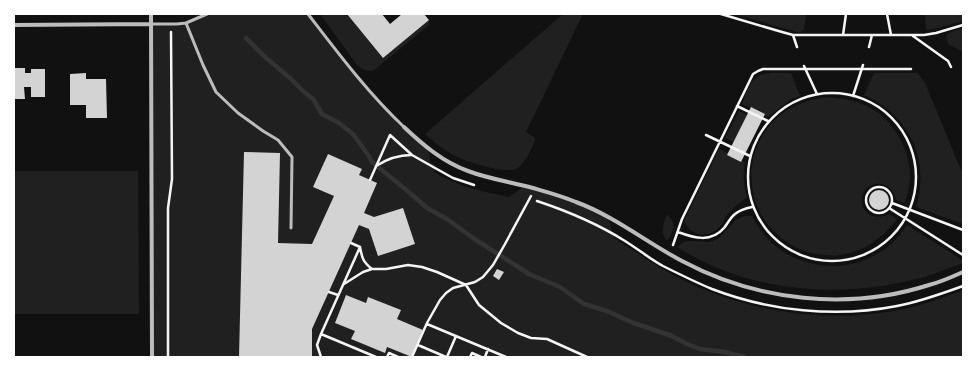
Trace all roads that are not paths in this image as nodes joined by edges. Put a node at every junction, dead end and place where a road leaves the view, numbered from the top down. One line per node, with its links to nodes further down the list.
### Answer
1 (151, 14): 5 (street)
2 (207, 14): 4 (lane)
3 (308, 14): 7 (lane)
4 (186, 23): 5 (lane); 8 (lane)
5 (151, 24): 6 (street); 10 (street)
6 (14, 25)
7 (404, 126): 9 (street)
8 (291, 228)
9 (963, 272)
10 (152, 357)

